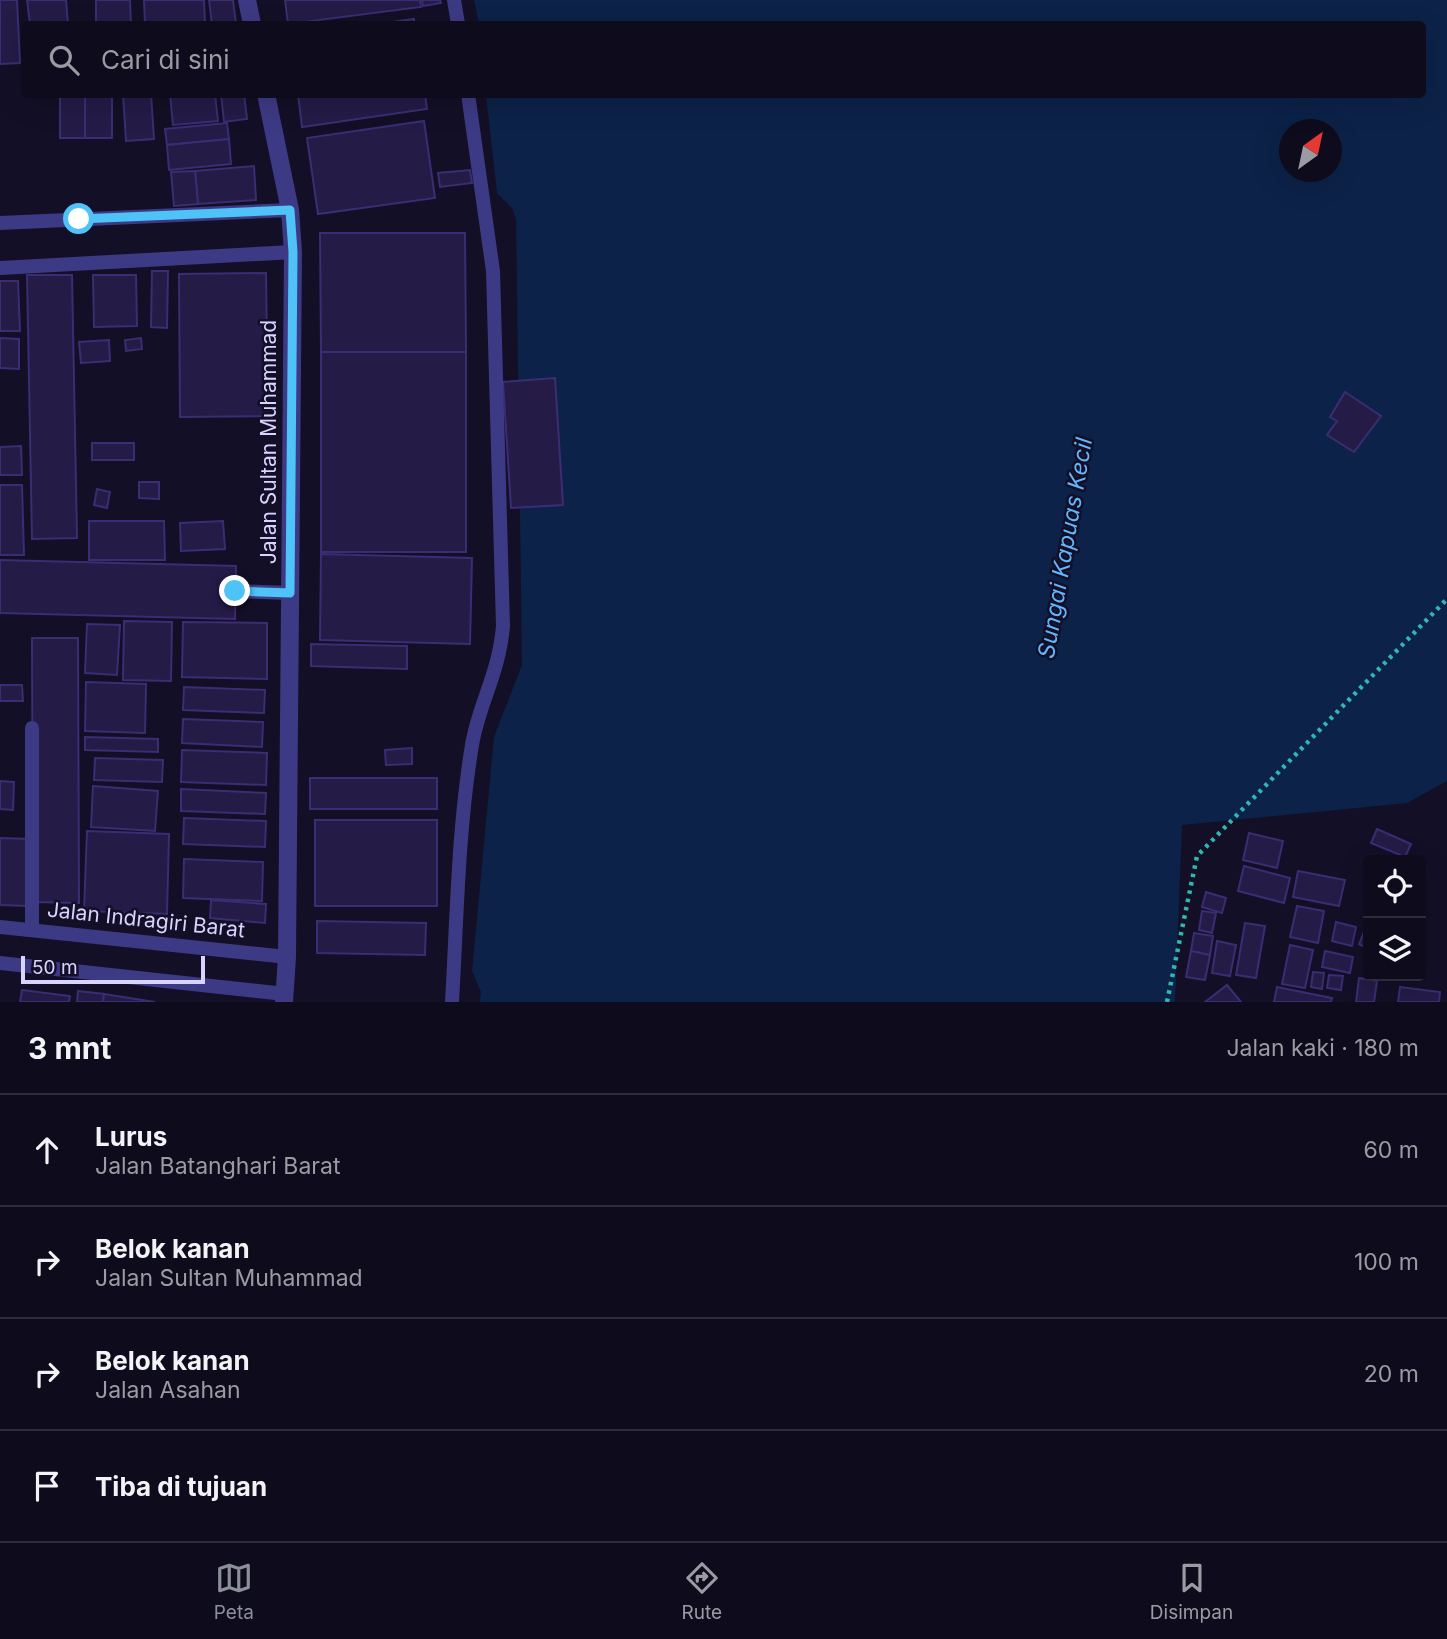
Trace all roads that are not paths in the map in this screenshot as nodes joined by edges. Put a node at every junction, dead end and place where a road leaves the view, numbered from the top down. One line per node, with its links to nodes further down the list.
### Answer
1 (247, 0): 3 (street)
2 (454, 0): 4 (lane)
3 (251, 21)
4 (458, 21)
5 (267, 98): 7 (street, Jalan Sultan Muhammad)
6 (469, 98): 19 (lane)
7 (290, 210): 8 (lane); 9 (street, Jalan Sultan Muhammad)
8 (0, 223)
9 (293, 252): 10 (lane); 12 (street, Jalan Sultan Muhammad)
10 (0, 268)
11 (235, 591): 12 (lane)
12 (290, 593): 16 (street, Jalan Sultan Muhammad)
13 (32, 728): 15 (lane)
14 (0, 927): 15 (lane, Jalan Indragiri Barat)
15 (32, 929): 16 (lane, Jalan Indragiri Barat)
16 (287, 957): 18 (street, Jalan Sultan Muhammad)
17 (0, 963): 18 (lane)
18 (285, 998)
19 (452, 1002)

